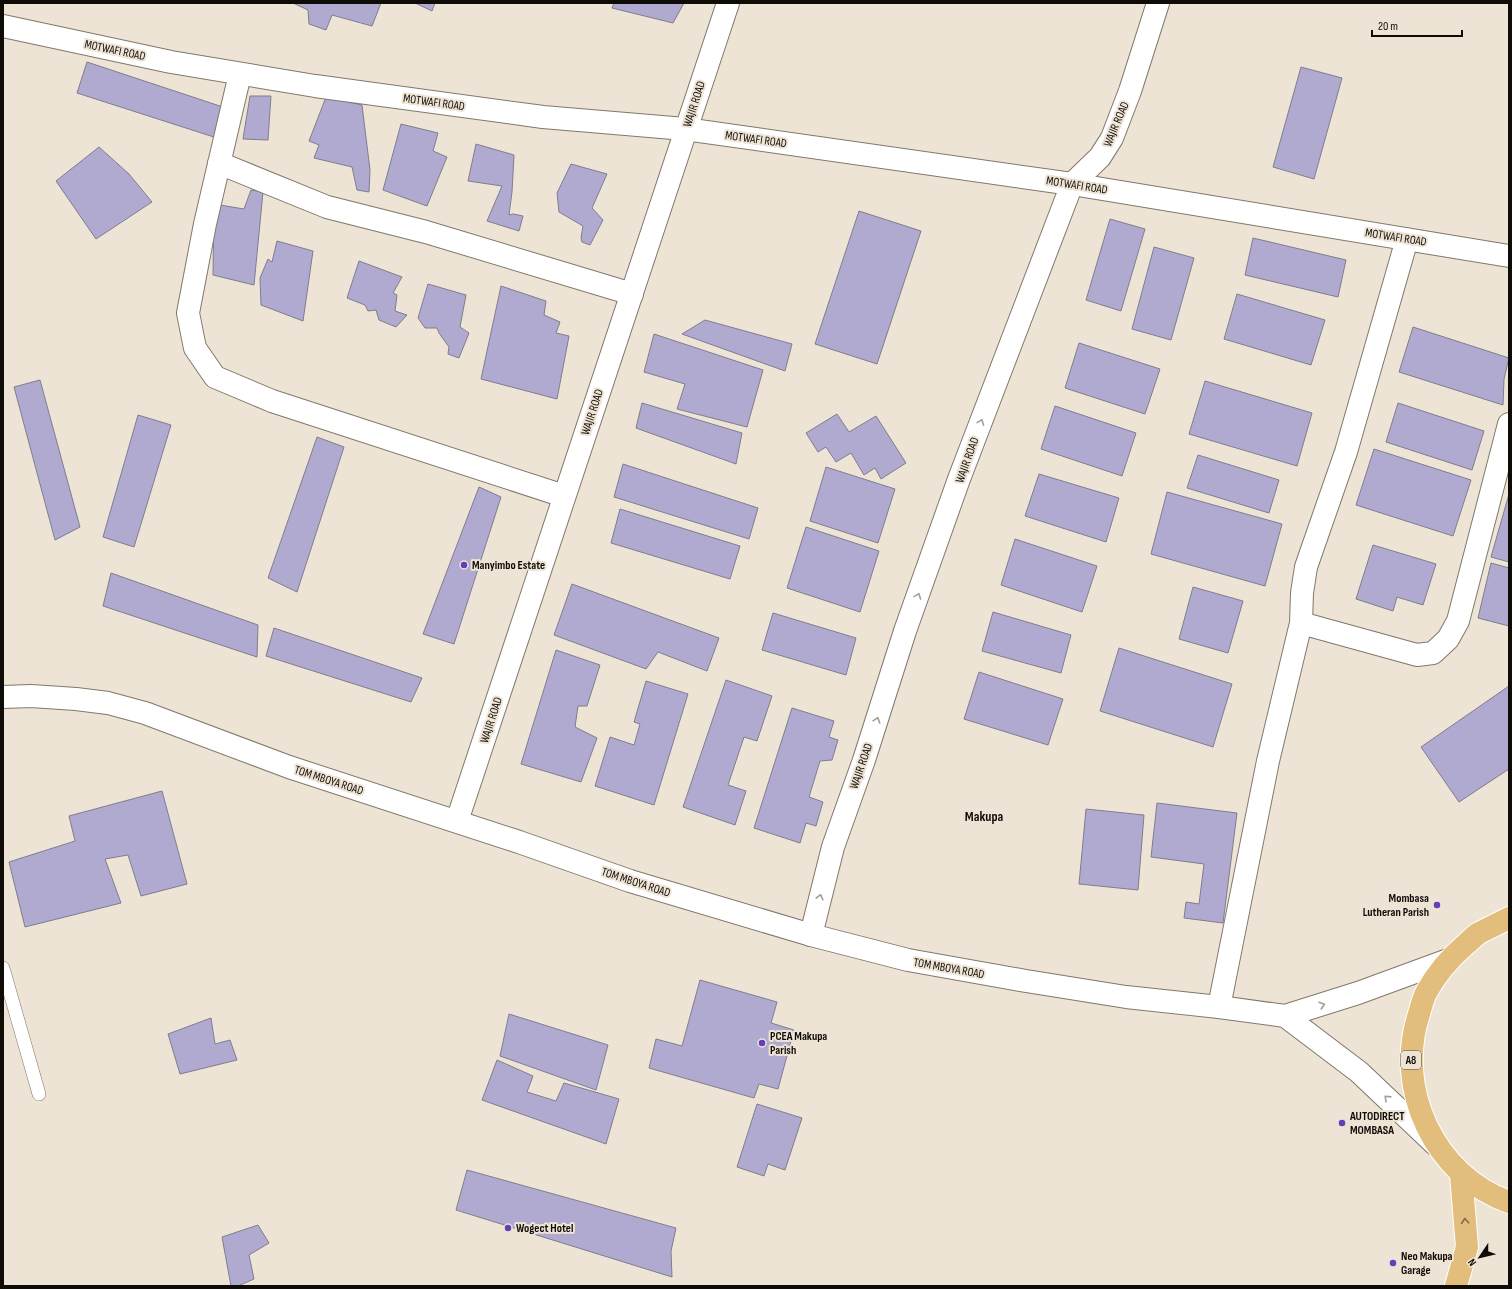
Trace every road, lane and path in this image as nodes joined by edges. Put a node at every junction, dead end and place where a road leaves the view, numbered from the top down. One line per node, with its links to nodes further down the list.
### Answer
1 (728, 3): 5 (street, WAJIR ROAD)
2 (1158, 3): 7 (street, WAJIR ROAD)
3 (3, 26): 4 (street, MOTWAFI ROAD)
4 (240, 74): 5 (street, MOTWAFI ROAD); 6 (street)
5 (685, 130): 7 (street, MOTWAFI ROAD); 10 (street, WAJIR ROAD)
6 (219, 163): 10 (street); 12 (street)
7 (1072, 184): 8 (street, MOTWAFI ROAD); 17 (street, WAJIR ROAD, one-way to 7)
8 (1407, 239): 9 (street, MOTWAFI ROAD); 13 (street)
9 (1509, 256)
10 (632, 294): 12 (street, WAJIR ROAD)
11 (1509, 424): 13 (street)
12 (564, 496): 15 (street, WAJIR ROAD)
13 (1301, 623): 20 (street)
14 (3, 697): 15 (street, TOM MBOYA ROAD)
15 (457, 821): 17 (street, TOM MBOYA ROAD)
16 (1509, 918): 18 (highway, A8)
17 (811, 935): 20 (street, TOM MBOYA ROAD)
18 (1448, 960): 21 (street, one-way to 18); 23 (highway, A8)
19 (3, 968): 22 (lane)
20 (1219, 1007): 21 (street, TOM MBOYA ROAD)
21 (1285, 1016): 23 (street, one-way to 21)
22 (39, 1094)
23 (1435, 1144): 24 (highway, A8)
24 (1461, 1174): 25 (highway, A8); 26 (highway, one-way to 24)
25 (1509, 1202)
26 (1456, 1286)

